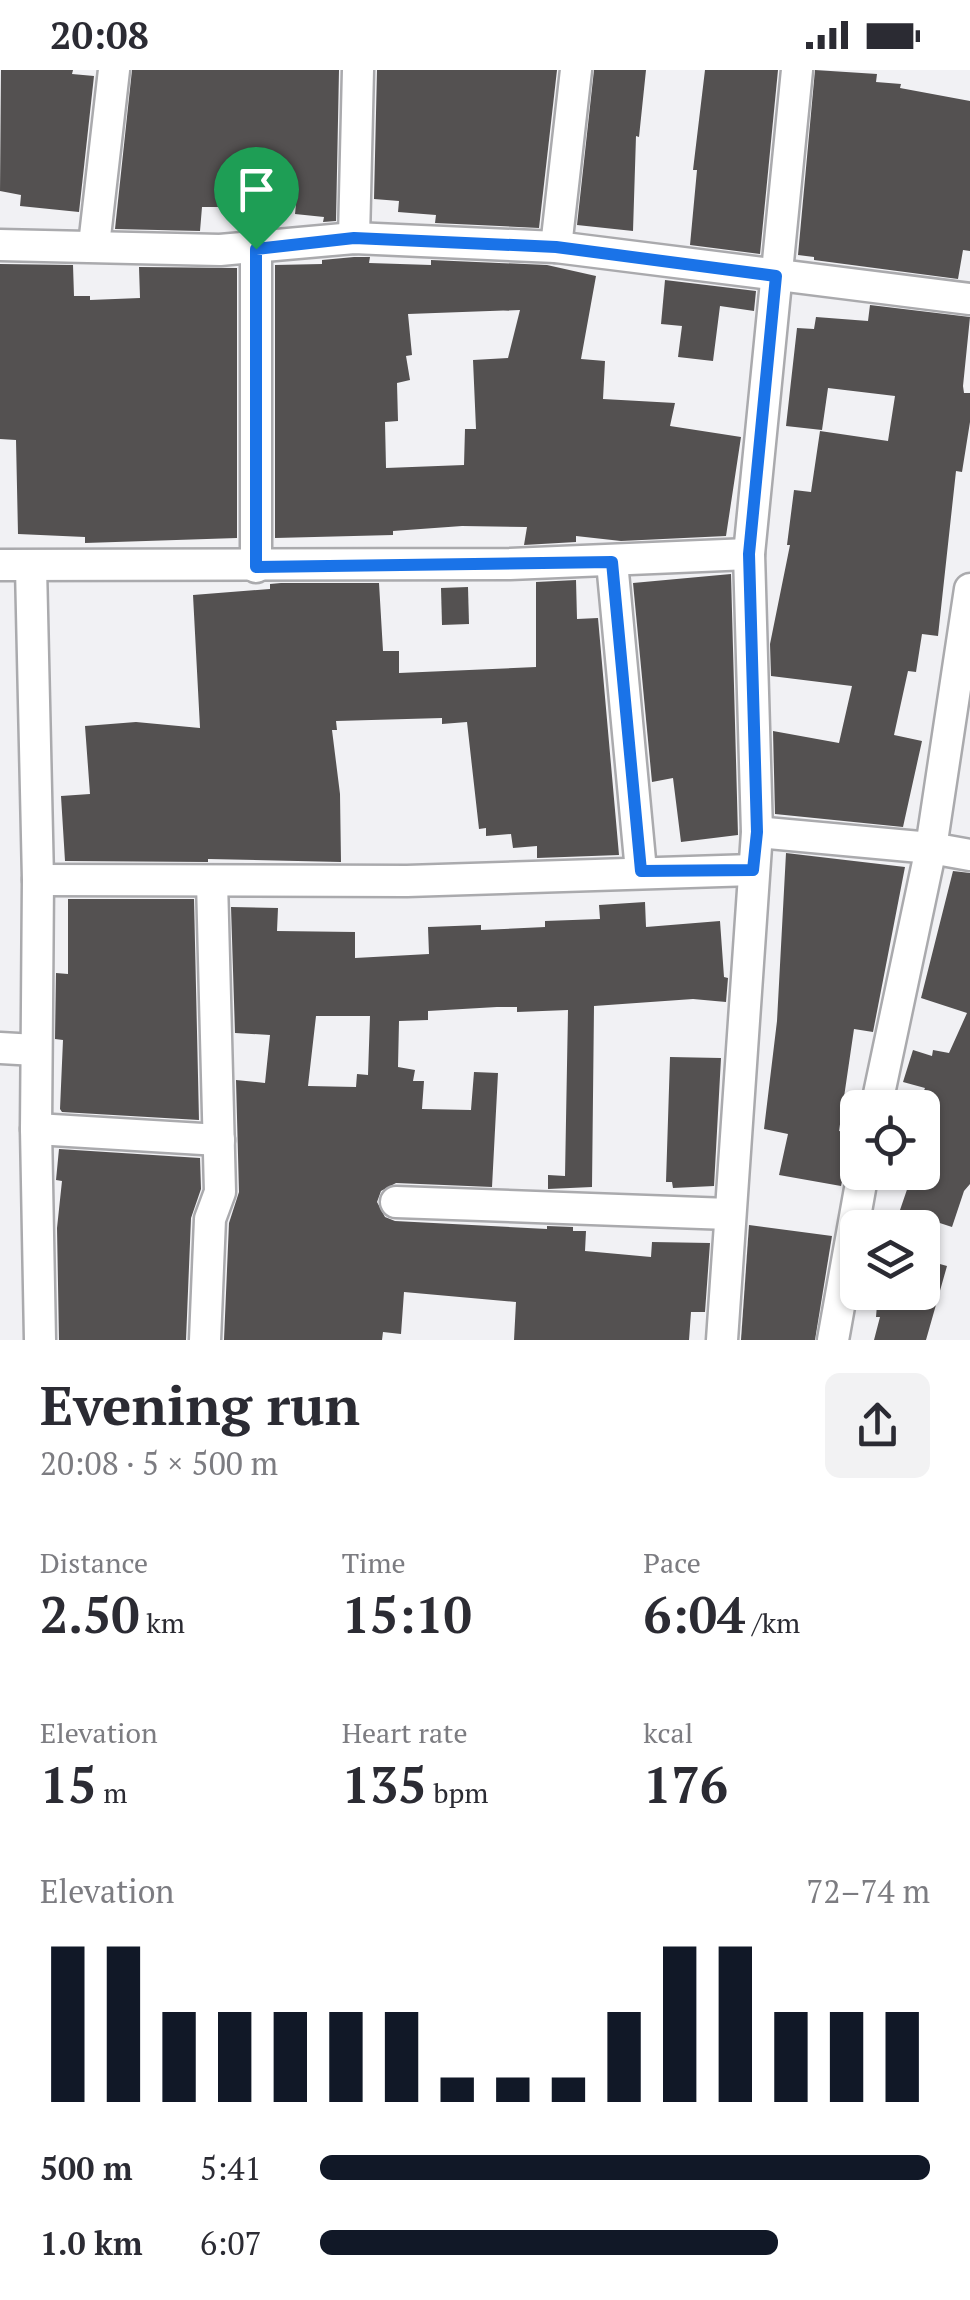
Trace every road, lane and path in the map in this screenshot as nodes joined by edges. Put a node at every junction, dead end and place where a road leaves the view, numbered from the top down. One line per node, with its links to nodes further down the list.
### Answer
1 (114, 70): 7 (street)
2 (358, 70): 5 (street)
3 (576, 70): 8 (street)
4 (798, 70): 10 (street)
5 (354, 238): 8 (street); 9 (street)
6 (0, 244): 7 (street)
7 (94, 246): 9 (street)
8 (556, 247): 10 (street)
9 (256, 249): 16 (street)
10 (776, 276): 11 (street); 12 (street)
11 (970, 300)
12 (749, 554): 13 (street); 18 (street)
13 (612, 562): 16 (street); 22 (street)
14 (0, 565): 15 (street)
15 (31, 567): 16 (street); 23 (street)
16 (256, 567)
17 (970, 589): 19 (street)
18 (757, 832): 19 (street); 21 (street)
19 (931, 848): 20 (street); 27 (street)
20 (970, 856)
21 (753, 870): 22 (street); 32 (street)
22 (641, 871): 24 (street)
23 (38, 880): 24 (street); 26 (street)
24 (212, 881): 29 (street)
25 (0, 1048): 26 (street)
26 (36, 1050): 28 (street)
27 (880, 1090)
28 (36, 1130): 29 (street); 33 (street)
29 (219, 1140): 34 (street)
30 (860, 1190): 36 (street)
31 (396, 1202): 32 (street)
32 (729, 1214): 35 (street)
33 (40, 1340)
34 (205, 1340)
35 (722, 1340)
36 (832, 1340)

